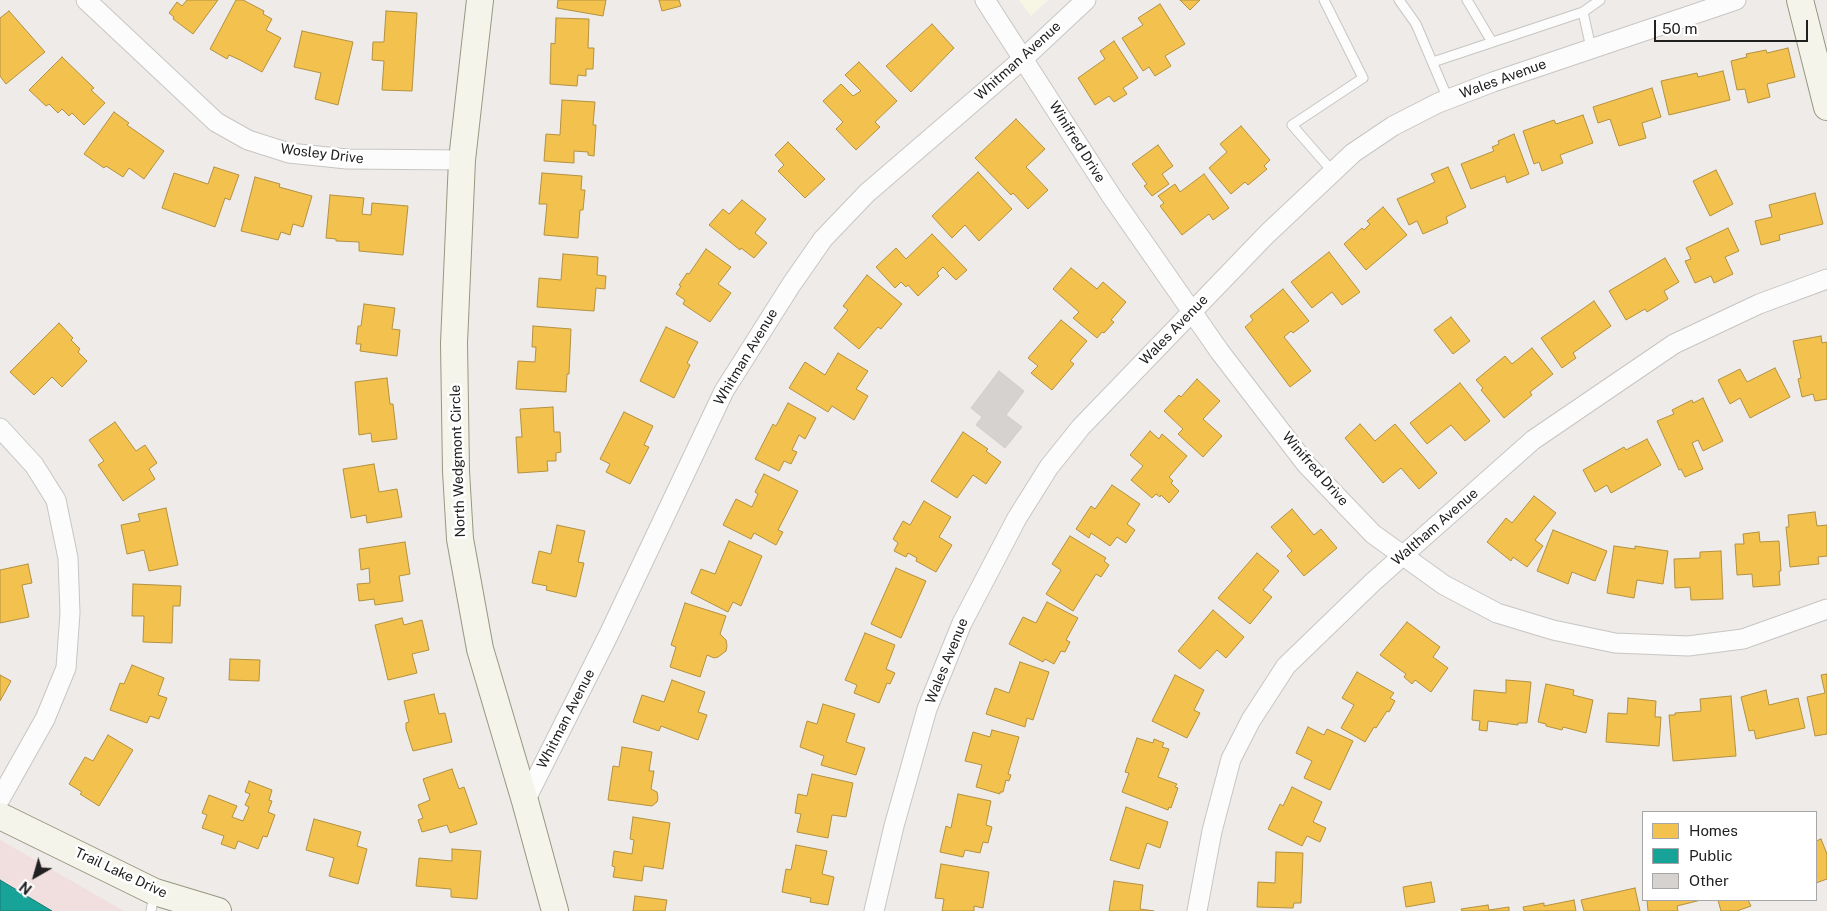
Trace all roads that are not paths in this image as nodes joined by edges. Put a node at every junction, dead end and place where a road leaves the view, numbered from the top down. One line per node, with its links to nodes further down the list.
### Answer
1 (86, 0): 18 (street, Wosley Drive)
2 (480, 0): 18 (street, North Wedgmont Circle)
3 (985, 0): 14 (street, Winifred Drive)
4 (1086, 0): 14 (street, Whitman Avenue)
5 (1324, 0): 19 (lane)
6 (1399, 0): 15 (lane)
7 (1467, 0): 12 (lane)
8 (1600, 0): 11 (lane)
9 (1736, 0): 13 (street, Wales Avenue)
10 (1800, 0): 17 (street)
11 (1583, 12): 12 (lane); 13 (lane)
12 (1492, 42): 15 (lane)
13 (1591, 48): 16 (street, Wales Avenue)
14 (1024, 58): 21 (street, Winifred Drive); 26 (street, Whitman Avenue)
15 (1433, 62): 16 (lane)
16 (1448, 99): 19 (street, Wales Avenue)
17 (1827, 108)
18 (462, 160): 26 (street, North Wedgmont Circle)
19 (1332, 172): 21 (street, Wales Avenue)
20 (1827, 279): 23 (street, Waltham Avenue)
21 (1192, 310): 23 (street, Winifred Drive); 31 (street, Wales Avenue)
22 (0, 428): 25 (street)
23 (1402, 555): 24 (street, Winifred Drive); 32 (street, Waltham Avenue)
24 (1827, 609)
25 (0, 799)
26 (525, 801): 30 (street, North Wedgmont Circle)
27 (0, 816): 28 (street, Trail Lake Drive)
28 (153, 901): 29 (street, Trail Lake Drive)
29 (218, 911)
30 (555, 911)
31 (874, 911)
32 (1197, 911)

